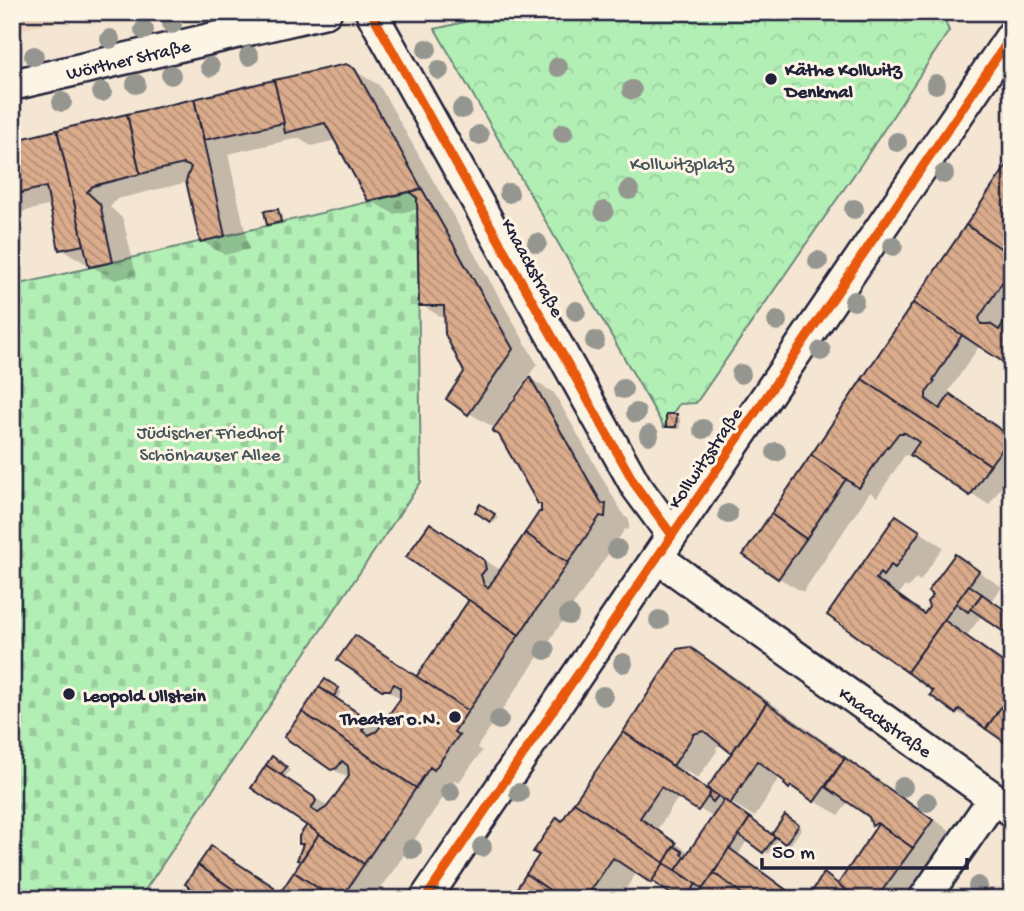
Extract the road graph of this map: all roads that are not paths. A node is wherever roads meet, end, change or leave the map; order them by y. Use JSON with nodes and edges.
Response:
{"nodes":[{"id":1,"x":327,"y":12,"type":"edge"},
{"id":2,"x":371,"y":12,"type":"edge"},
{"id":3,"x":1012,"y":35,"type":"edge"},
{"id":4,"x":12,"y":85,"type":"edge"},
{"id":5,"x":665,"y":546,"type":"junction"},
{"id":6,"x":1003,"y":805,"type":"edge"},
{"id":7,"x":425,"y":899,"type":"edge"},
{"id":8,"x":924,"y":899,"type":"edge"}],
"edges":[{"from":1,"to":4,"type":"street","name":"Wörther Straße"},
{"from":2,"to":5,"type":"street","name":"Knaackstraße"},
{"from":3,"to":5,"type":"street","name":"Kollwitzstraße"},
{"from":5,"to":6,"type":"street","name":"Knaackstraße"},
{"from":5,"to":7,"type":"street","name":"Kollwitzstraße"},
{"from":6,"to":8,"type":"street"}]}
